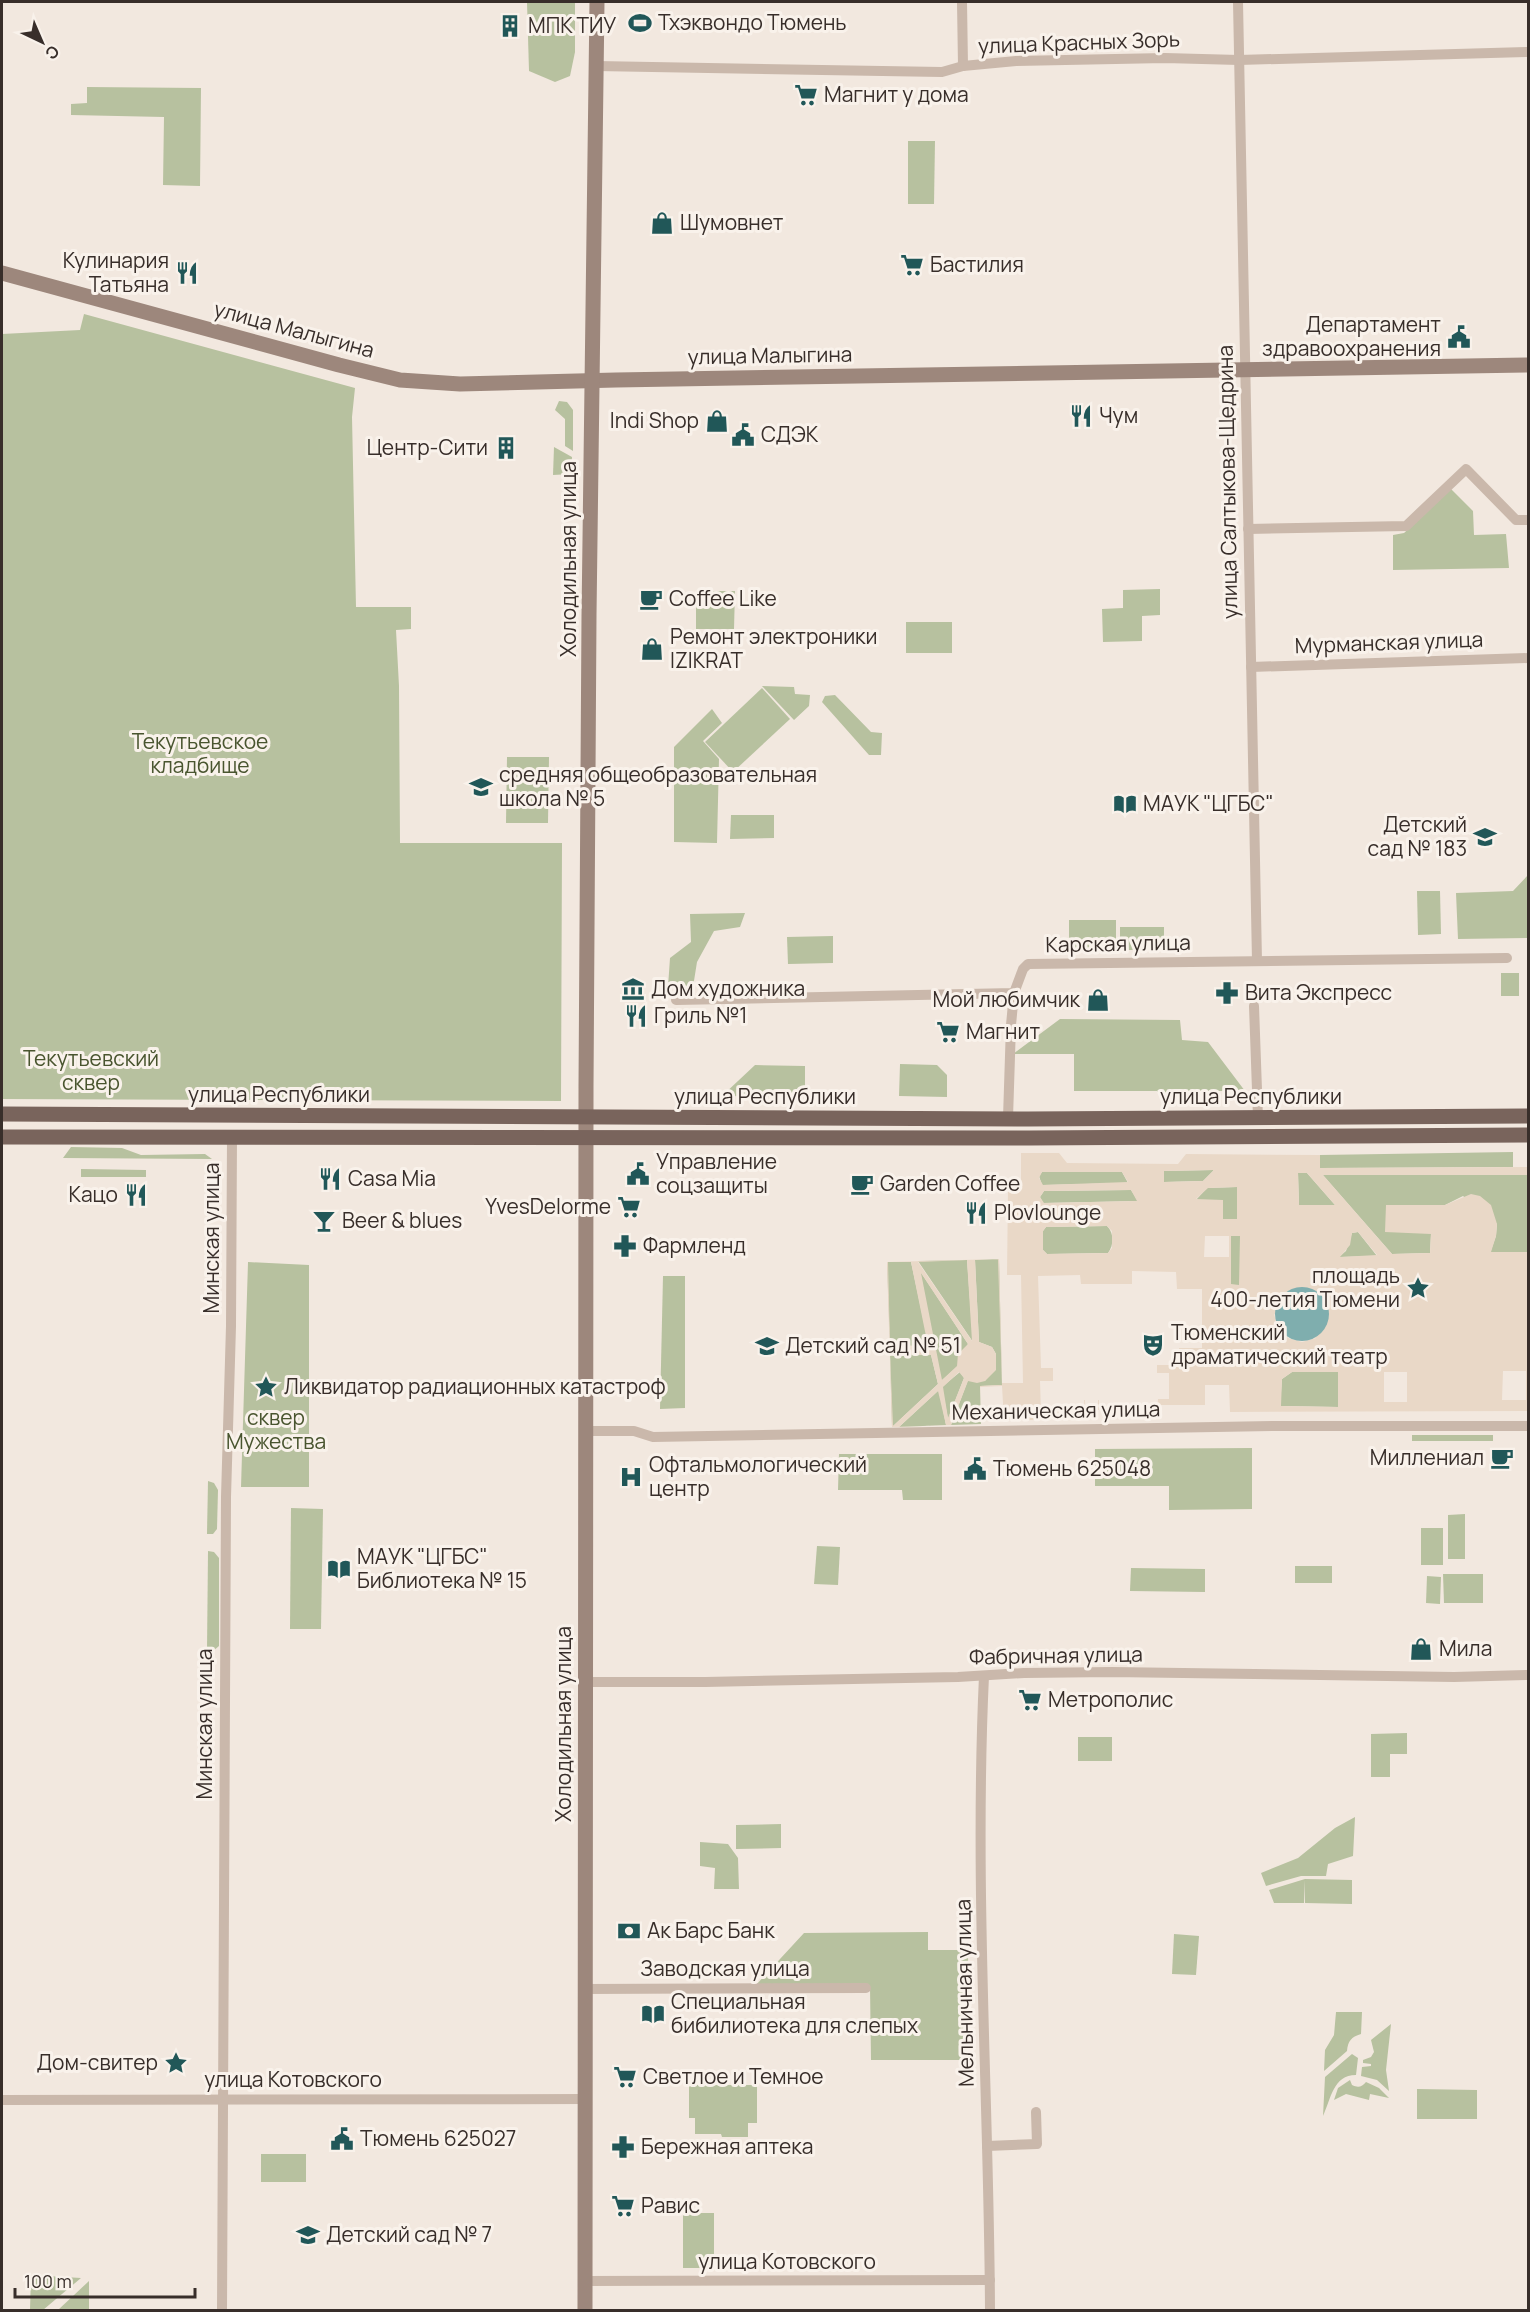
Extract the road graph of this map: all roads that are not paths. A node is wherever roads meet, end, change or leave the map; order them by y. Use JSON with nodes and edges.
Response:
{"nodes":[{"id":1,"x":597,"y":2,"type":"edge"},
{"id":2,"x":962,"y":2,"type":"edge"},
{"id":3,"x":1238,"y":2,"type":"edge"},
{"id":4,"x":1528,"y":52,"type":"edge"},
{"id":5,"x":1239,"y":60,"type":"junction"},
{"id":6,"x":596,"y":66,"type":"junction"},
{"id":7,"x":963,"y":66,"type":"junction"},
{"id":8,"x":2,"y":273,"type":"edge"},
{"id":9,"x":1528,"y":365,"type":"edge"},
{"id":10,"x":1246,"y":369,"type":"junction"},
{"id":11,"x":592,"y":380,"type":"junction"},
{"id":12,"x":1528,"y":520,"type":"edge"},
{"id":13,"x":1248,"y":529,"type":"junction"},
{"id":14,"x":1528,"y":658,"type":"edge"},
{"id":15,"x":1251,"y":667,"type":"junction"},
{"id":16,"x":1507,"y":958,"type":"dead end"},
{"id":17,"x":1257,"y":961,"type":"junction"},
{"id":18,"x":1014,"y":993,"type":"junction"},
{"id":19,"x":676,"y":1000,"type":"dead end"},
{"id":20,"x":1254,"y":1006,"type":"dead end"},
{"id":21,"x":2,"y":1114,"type":"edge"},
{"id":22,"x":1528,"y":1116,"type":"edge"},
{"id":23,"x":586,"y":1117,"type":"junction"},
{"id":24,"x":1258,"y":1118,"type":"junction"},
{"id":25,"x":1008,"y":1119,"type":"junction"},
{"id":26,"x":1528,"y":1136,"type":"edge"},
{"id":27,"x":2,"y":1137,"type":"edge"},
{"id":28,"x":586,"y":1137,"type":"junction"},
{"id":29,"x":232,"y":1138,"type":"junction"},
{"id":30,"x":1528,"y":1426,"type":"edge"},
{"id":31,"x":585,"y":1431,"type":"junction"},
{"id":32,"x":984,"y":1676,"type":"junction"},
{"id":33,"x":1528,"y":1676,"type":"edge"},
{"id":34,"x":585,"y":1682,"type":"junction"},
{"id":35,"x":866,"y":1988,"type":"dead end"},
{"id":36,"x":585,"y":1989,"type":"junction"},
{"id":37,"x":223,"y":2099,"type":"junction"},
{"id":38,"x":585,"y":2099,"type":"junction"},
{"id":39,"x":2,"y":2100,"type":"edge"},
{"id":40,"x":1036,"y":2112,"type":"dead end"},
{"id":41,"x":987,"y":2146,"type":"junction"},
{"id":42,"x":990,"y":2280,"type":"junction"},
{"id":43,"x":585,"y":2281,"type":"junction"},
{"id":44,"x":222,"y":2310,"type":"edge"},
{"id":45,"x":585,"y":2310,"type":"edge"},
{"id":46,"x":990,"y":2310,"type":"edge"}],
"edges":[{"from":1,"to":6,"type":"street","name":"Холодильная улица"},
{"from":2,"to":7,"type":"street"},
{"from":3,"to":5,"type":"street","name":"улица Салтыкова-Щедрина"},
{"from":4,"to":5,"type":"street","name":"улица Красных Зорь"},
{"from":5,"to":7,"type":"street","name":"улица Красных Зорь"},
{"from":5,"to":10,"type":"street","name":"улица Салтыкова-Щедрина"},
{"from":6,"to":7,"type":"street","name":"улица Красных Зорь"},
{"from":6,"to":11,"type":"street","name":"Холодильная улица"},
{"from":8,"to":11,"type":"street","name":"улица Малыгина"},
{"from":9,"to":10,"type":"street","name":"улица Малыгина"},
{"from":10,"to":11,"type":"street","name":"улица Малыгина"},
{"from":10,"to":13,"type":"street","name":"улица Салтыкова-Щедрина"},
{"from":11,"to":23,"type":"street","name":"Холодильная улица"},
{"from":12,"to":13,"type":"street"},
{"from":13,"to":15,"type":"street","name":"улица Салтыкова-Щедрина"},
{"from":14,"to":15,"type":"street","name":"Мурманская улица"},
{"from":15,"to":17,"type":"street","name":"улица Салтыкова-Щедрина"},
{"from":16,"to":17,"type":"street","name":"Карская улица"},
{"from":17,"to":18,"type":"street","name":"Карская улица"},
{"from":18,"to":19,"type":"street"},
{"from":18,"to":25,"type":"street"},
{"from":20,"to":24,"type":"street"},
{"from":21,"to":23,"type":"main road","name":"улица Республики"},
{"from":22,"to":24,"type":"main road","name":"улица Республики"},
{"from":23,"to":25,"type":"main road","name":"улица Республики"},
{"from":23,"to":28,"type":"street","name":"Холодильная улица"},
{"from":24,"to":25,"type":"main road","name":"улица Республики"},
{"from":26,"to":28,"type":"main road","name":"улица Республики"},
{"from":27,"to":29,"type":"main road","name":"улица Республики"},
{"from":28,"to":29,"type":"main road","name":"улица Республики"},
{"from":28,"to":31,"type":"street","name":"Холодильная улица"},
{"from":29,"to":37,"type":"street","name":"Минская улица"},
{"from":30,"to":31,"type":"street","name":"Механическая улица"},
{"from":31,"to":34,"type":"street","name":"Холодильная улица"},
{"from":32,"to":33,"type":"street","name":"Фабричная улица"},
{"from":32,"to":34,"type":"street","name":"Фабричная улица"},
{"from":32,"to":41,"type":"street","name":"Мельничная улица"},
{"from":34,"to":36,"type":"street","name":"Холодильная улица"},
{"from":35,"to":36,"type":"street","name":"Заводская улица"},
{"from":36,"to":38,"type":"street","name":"Холодильная улица"},
{"from":37,"to":38,"type":"street","name":"улица Котовского"},
{"from":37,"to":39,"type":"street","name":"улица Котовского"},
{"from":37,"to":44,"type":"street","name":"Минская улица"},
{"from":38,"to":43,"type":"street","name":"Холодильная улица"},
{"from":40,"to":41,"type":"street"},
{"from":41,"to":42,"type":"street","name":"Мельничная улица"},
{"from":42,"to":43,"type":"street","name":"улица Котовского"},
{"from":42,"to":46,"type":"street","name":"Мельничная улица"},
{"from":43,"to":45,"type":"street","name":"Холодильная улица"}]}
